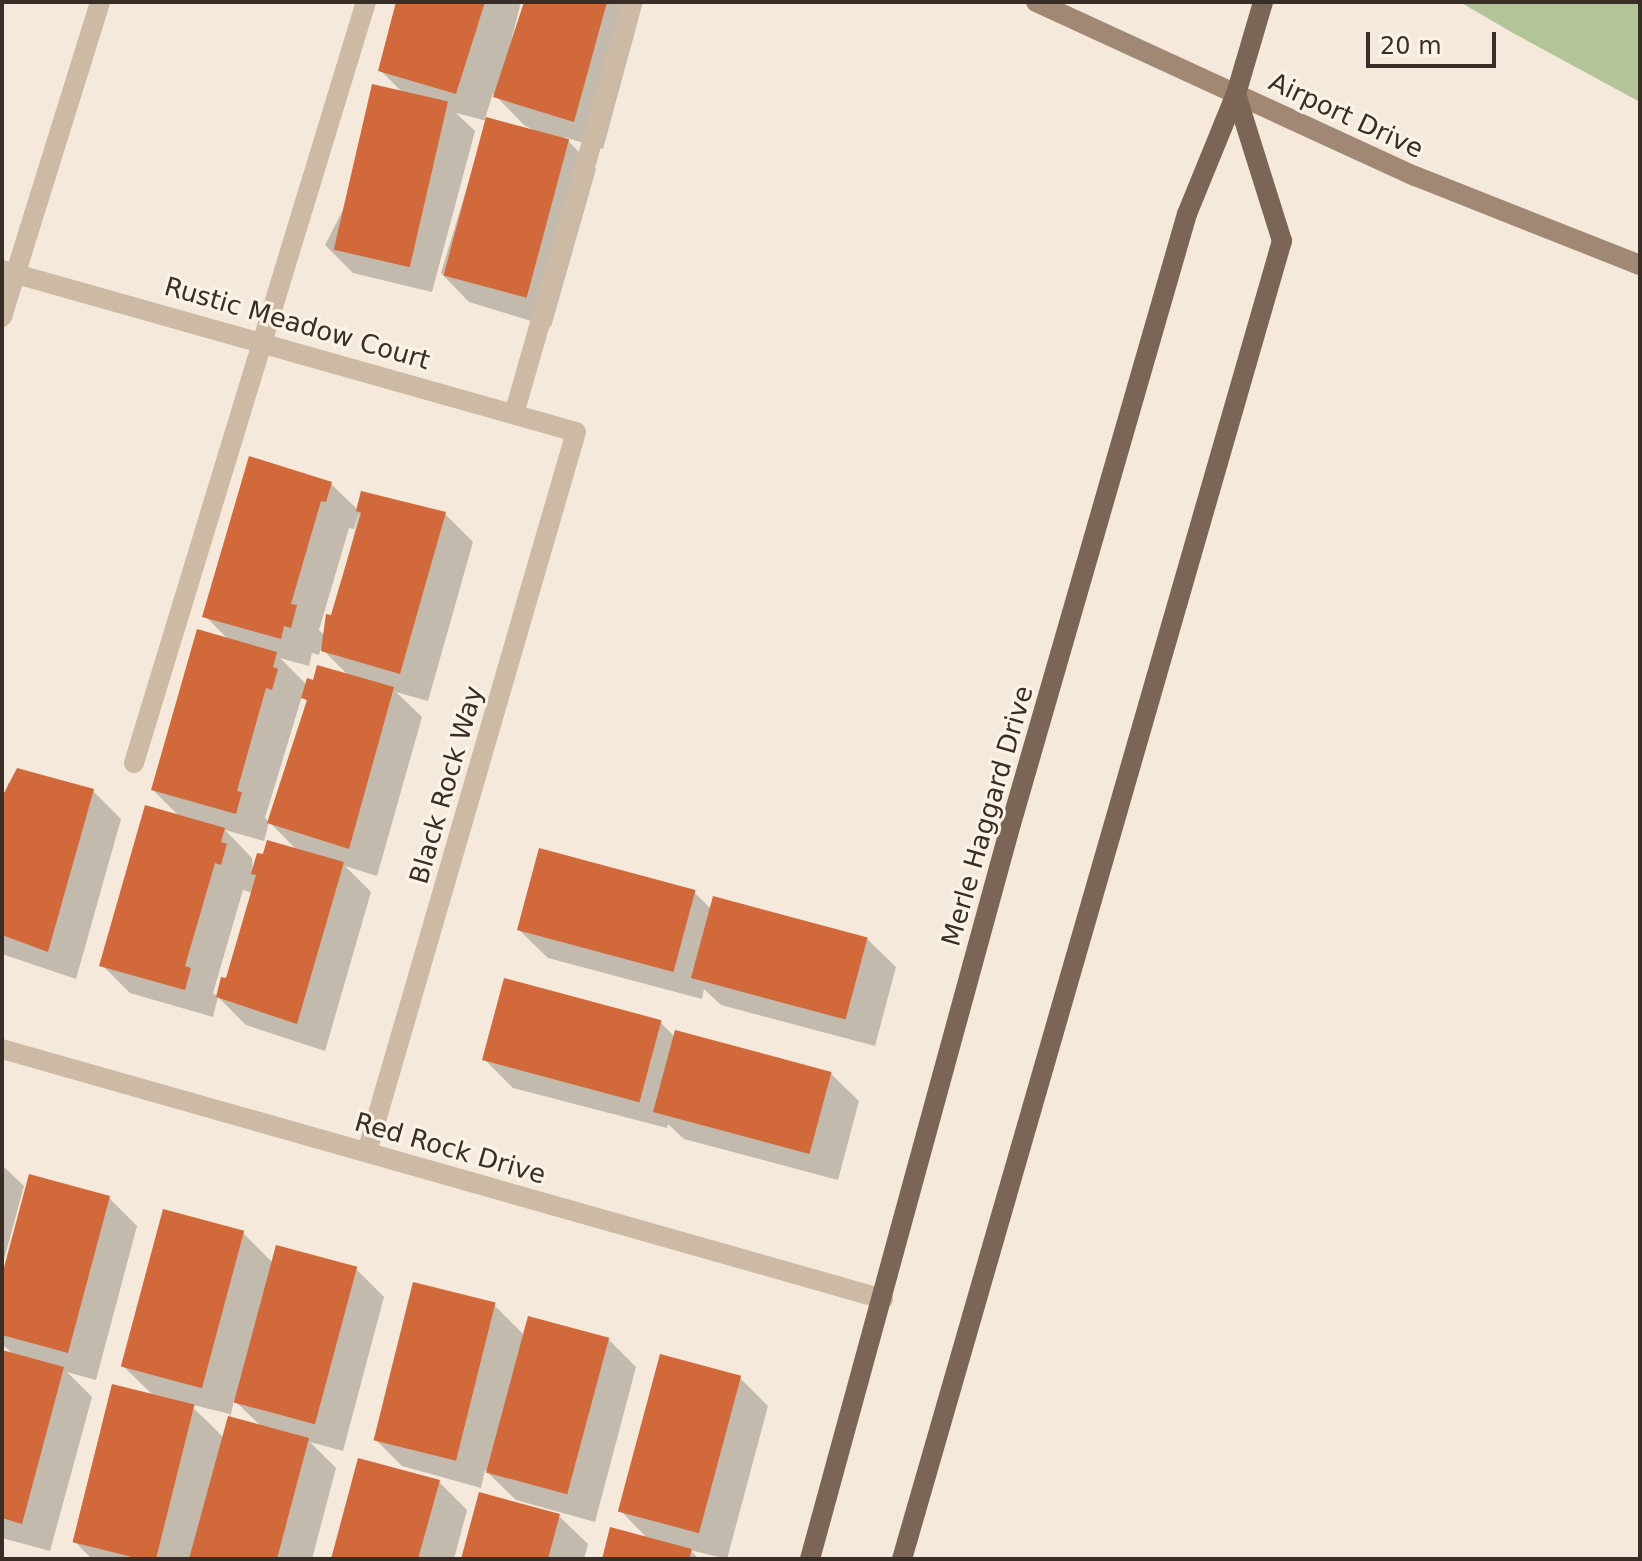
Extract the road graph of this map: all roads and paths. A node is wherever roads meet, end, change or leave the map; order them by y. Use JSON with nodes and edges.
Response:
{"nodes":[{"id":1,"x":100,"y":2,"type":"edge"},
{"id":2,"x":366,"y":2,"type":"edge"},
{"id":3,"x":632,"y":2,"type":"edge"},
{"id":4,"x":1036,"y":2,"type":"edge"},
{"id":5,"x":1263,"y":2,"type":"edge"},
{"id":6,"x":1236,"y":94,"type":"junction"},
{"id":7,"x":1640,"y":265,"type":"edge"},
{"id":8,"x":8,"y":271,"type":"edge"},
{"id":9,"x":2,"y":317,"type":"edge"},
{"id":10,"x":265,"y":340,"type":"junction"},
{"id":11,"x":514,"y":414,"type":"junction"},
{"id":12,"x":576,"y":432,"type":"joint"},
{"id":13,"x":134,"y":763,"type":"dead end"},
{"id":14,"x":2,"y":1049,"type":"edge"},
{"id":15,"x":367,"y":1152,"type":"junction"},
{"id":16,"x":883,"y":1299,"type":"junction"},
{"id":17,"x":810,"y":1559,"type":"edge"},
{"id":18,"x":902,"y":1559,"type":"edge"}],
"edges":[{"from":1,"to":8,"type":"street"},
{"from":2,"to":10,"type":"street"},
{"from":3,"to":11,"type":"street"},
{"from":4,"to":6,"type":"main road","name":"Airport Drive"},
{"from":5,"to":6,"type":"main road","name":"Merle Haggard Drive"},
{"from":6,"to":7,"type":"main road","name":"Airport Drive"},
{"from":6,"to":16,"type":"main road","name":"Merle Haggard Drive"},
{"from":6,"to":18,"type":"main road"},
{"from":8,"to":9,"type":"street"},
{"from":8,"to":10,"type":"street","name":"Rustic Meadow Court"},
{"from":10,"to":11,"type":"street","name":"Rustic Meadow Court"},
{"from":10,"to":13,"type":"street"},
{"from":11,"to":12,"type":"street","name":"Rustic Meadow Court"},
{"from":12,"to":15,"type":"street","name":"Black Rock Way"},
{"from":14,"to":15,"type":"street","name":"Red Rock Drive"},
{"from":15,"to":16,"type":"street","name":"Red Rock Drive"},
{"from":16,"to":17,"type":"main road","name":"Merle Haggard Drive"}]}
